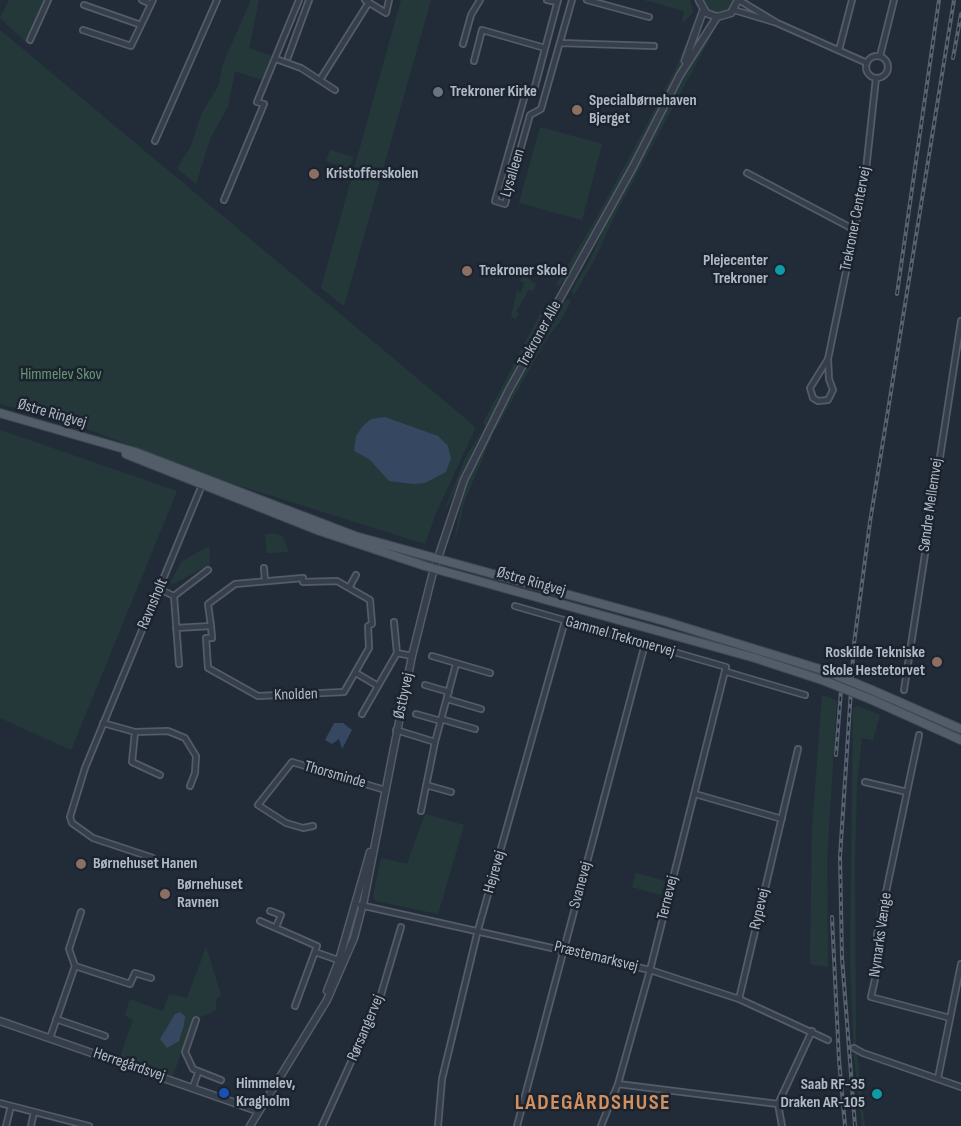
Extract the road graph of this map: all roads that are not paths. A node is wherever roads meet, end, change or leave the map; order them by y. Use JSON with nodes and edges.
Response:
{"nodes":[{"id":1,"x":48,"y":0,"type":"edge"},
{"id":2,"x":142,"y":0,"type":"edge"},
{"id":3,"x":217,"y":0,"type":"edge"},
{"id":4,"x":298,"y":0,"type":"edge"},
{"id":5,"x":309,"y":0,"type":"edge"},
{"id":6,"x":389,"y":0,"type":"edge"},
{"id":7,"x":480,"y":0,"type":"edge"},
{"id":8,"x":547,"y":0,"type":"edge"},
{"id":9,"x":572,"y":0,"type":"edge"},
{"id":10,"x":587,"y":0,"type":"edge"},
{"id":11,"x":699,"y":0,"type":"edge"},
{"id":12,"x":738,"y":0,"type":"edge"},
{"id":13,"x":852,"y":0,"type":"edge"},
{"id":14,"x":894,"y":0,"type":"edge"},
{"id":15,"x":367,"y":1,"type":"edge"},
{"id":16,"x":557,"y":1,"type":"edge"},
{"id":17,"x":152,"y":2,"type":"edge"},
{"id":18,"x":84,"y":5,"type":"dead end"},
{"id":19,"x":703,"y":10,"type":"junction"},
{"id":20,"x":734,"y":10,"type":"junction"},
{"id":21,"x":649,"y":17,"type":"dead end"},
{"id":22,"x":717,"y":17,"type":"junction"},
{"id":23,"x":777,"y":23,"type":"junction"},
{"id":24,"x":141,"y":25,"type":"junction"},
{"id":25,"x":83,"y":30,"type":"dead end"},
{"id":26,"x":30,"y":40,"type":"dead end"},
{"id":27,"x":560,"y":43,"type":"junction"},
{"id":28,"x":463,"y":44,"type":"dead end"},
{"id":29,"x":654,"y":46,"type":"dead end"},
{"id":30,"x":545,"y":48,"type":"junction"},
{"id":31,"x":839,"y":50,"type":"junction"},
{"id":32,"x":880,"y":56,"type":"junction"},
{"id":33,"x":288,"y":57,"type":"dead end"},
{"id":34,"x":276,"y":59,"type":"junction"},
{"id":35,"x":474,"y":61,"type":"dead end"},
{"id":36,"x":867,"y":63,"type":"junction"},
{"id":37,"x":680,"y":75,"type":"junction"},
{"id":38,"x":876,"y":78,"type":"junction"},
{"id":39,"x":320,"y":80,"type":"junction"},
{"id":40,"x":335,"y":90,"type":"dead end"},
{"id":41,"x":520,"y":113,"type":"junction"},
{"id":42,"x":530,"y":115,"type":"junction"},
{"id":43,"x":154,"y":141,"type":"dead end"},
{"id":44,"x":747,"y":173,"type":"dead end"},
{"id":45,"x":224,"y":200,"type":"dead end"},
{"id":46,"x":855,"y":230,"type":"junction"},
{"id":47,"x":961,"y":321,"type":"edge"},
{"id":48,"x":828,"y":359,"type":"junction"},
{"id":49,"x":0,"y":413,"type":"edge"},
{"id":50,"x":203,"y":482,"type":"junction"},
{"id":51,"x":438,"y":557,"type":"junction"},
{"id":52,"x":264,"y":568,"type":"dead end"},
{"id":53,"x":434,"y":569,"type":"junction"},
{"id":54,"x":208,"y":570,"type":"dead end"},
{"id":55,"x":356,"y":575,"type":"dead end"},
{"id":56,"x":265,"y":581,"type":"junction"},
{"id":57,"x":349,"y":588,"type":"junction"},
{"id":58,"x":159,"y":589,"type":"junction"},
{"id":59,"x":174,"y":596,"type":"junction"},
{"id":60,"x":515,"y":606,"type":"dead end"},
{"id":61,"x":565,"y":621,"type":"junction"},
{"id":62,"x":394,"y":622,"type":"dead end"},
{"id":63,"x":211,"y":626,"type":"junction"},
{"id":64,"x":176,"y":628,"type":"junction"},
{"id":65,"x":645,"y":644,"type":"junction"},
{"id":66,"x":397,"y":653,"type":"junction"},
{"id":67,"x":412,"y":656,"type":"junction"},
{"id":68,"x":432,"y":656,"type":"dead end"},
{"id":69,"x":456,"y":663,"type":"junction"},
{"id":70,"x":179,"y":664,"type":"dead end"},
{"id":71,"x":727,"y":670,"type":"junction"},
{"id":72,"x":356,"y":673,"type":"junction"},
{"id":73,"x":490,"y":673,"type":"dead end"},
{"id":74,"x":425,"y":685,"type":"dead end"},
{"id":75,"x":378,"y":686,"type":"junction"},
{"id":76,"x":904,"y":690,"type":"dead end"},
{"id":77,"x":448,"y":692,"type":"junction"},
{"id":78,"x":805,"y":695,"type":"dead end"},
{"id":79,"x":447,"y":699,"type":"junction"},
{"id":80,"x":481,"y":709,"type":"dead end"},
{"id":81,"x":362,"y":714,"type":"dead end"},
{"id":82,"x":416,"y":714,"type":"dead end"},
{"id":83,"x":441,"y":720,"type":"junction"},
{"id":84,"x":103,"y":723,"type":"junction"},
{"id":85,"x":475,"y":729,"type":"dead end"},
{"id":86,"x":961,"y":729,"type":"edge"},
{"id":87,"x":396,"y":730,"type":"junction"},
{"id":88,"x":135,"y":732,"type":"junction"},
{"id":89,"x":919,"y":735,"type":"dead end"},
{"id":90,"x":961,"y":740,"type":"edge"},
{"id":91,"x":435,"y":742,"type":"junction"},
{"id":92,"x":798,"y":749,"type":"dead end"},
{"id":93,"x":160,"y":775,"type":"dead end"},
{"id":94,"x":865,"y":782,"type":"dead end"},
{"id":95,"x":426,"y":785,"type":"junction"},
{"id":96,"x":189,"y":786,"type":"dead end"},
{"id":97,"x":385,"y":790,"type":"junction"},
{"id":98,"x":451,"y":792,"type":"dead end"},
{"id":99,"x":907,"y":792,"type":"junction"},
{"id":100,"x":695,"y":794,"type":"junction"},
{"id":101,"x":421,"y":811,"type":"dead end"},
{"id":102,"x":782,"y":819,"type":"junction"},
{"id":103,"x":378,"y":824,"type":"junction"},
{"id":104,"x":313,"y":826,"type":"dead end"},
{"id":105,"x":153,"y":858,"type":"dead end"},
{"id":106,"x":355,"y":903,"type":"junction"},
{"id":107,"x":363,"y":905,"type":"junction"},
{"id":108,"x":270,"y":910,"type":"dead end"},
{"id":109,"x":81,"y":912,"type":"dead end"},
{"id":110,"x":260,"y":921,"type":"dead end"},
{"id":111,"x":276,"y":927,"type":"junction"},
{"id":112,"x":401,"y":927,"type":"dead end"},
{"id":113,"x":478,"y":930,"type":"junction"},
{"id":114,"x":564,"y":948,"type":"junction"},
{"id":115,"x":315,"y":952,"type":"junction"},
{"id":116,"x":342,"y":961,"type":"junction"},
{"id":117,"x":961,"y":964,"type":"edge"},
{"id":118,"x":75,"y":966,"type":"junction"},
{"id":119,"x":650,"y":970,"type":"junction"},
{"id":120,"x":151,"y":978,"type":"dead end"},
{"id":121,"x":739,"y":999,"type":"junction"},
{"id":122,"x":295,"y":1006,"type":"dead end"},
{"id":123,"x":950,"y":1018,"type":"junction"},
{"id":124,"x":56,"y":1019,"type":"junction"},
{"id":125,"x":196,"y":1020,"type":"dead end"},
{"id":126,"x":0,"y":1021,"type":"edge"},
{"id":127,"x":812,"y":1031,"type":"junction"},
{"id":128,"x":105,"y":1036,"type":"dead end"},
{"id":129,"x":50,"y":1038,"type":"junction"},
{"id":130,"x":828,"y":1040,"type":"dead end"},
{"id":131,"x":854,"y":1047,"type":"dead end"},
{"id":132,"x":198,"y":1073,"type":"junction"},
{"id":133,"x":938,"y":1078,"type":"junction"},
{"id":134,"x":221,"y":1080,"type":"dead end"},
{"id":135,"x":618,"y":1084,"type":"junction"},
{"id":136,"x":193,"y":1087,"type":"junction"},
{"id":137,"x":961,"y":1087,"type":"edge"},
{"id":138,"x":0,"y":1103,"type":"edge"},
{"id":139,"x":778,"y":1104,"type":"junction"},
{"id":140,"x":11,"y":1106,"type":"junction"},
{"id":141,"x":258,"y":1111,"type":"junction"},
{"id":142,"x":34,"y":1112,"type":"junction"},
{"id":143,"x":6,"y":1126,"type":"edge"},
{"id":144,"x":31,"y":1126,"type":"edge"},
{"id":145,"x":90,"y":1126,"type":"edge"},
{"id":146,"x":250,"y":1126,"type":"edge"},
{"id":147,"x":322,"y":1126,"type":"edge"},
{"id":148,"x":438,"y":1126,"type":"edge"},
{"id":149,"x":517,"y":1126,"type":"edge"},
{"id":150,"x":602,"y":1126,"type":"edge"},
{"id":151,"x":782,"y":1126,"type":"edge"}],
"edges":[{"from":1,"to":26,"type":"street"},
{"from":2,"to":17,"type":"street"},
{"from":3,"to":43,"type":"street"},
{"from":4,"to":34,"type":"street"},
{"from":5,"to":33,"type":"street"},
{"from":6,"to":15,"type":"street"},
{"from":7,"to":28,"type":"street"},
{"from":8,"to":16,"type":"street","name":"Lysalleen"},
{"from":9,"to":27,"type":"street","name":"Lysalleen"},
{"from":10,"to":21,"type":"street"},
{"from":11,"to":19,"type":"street"},
{"from":12,"to":20,"type":"street"},
{"from":12,"to":23,"type":"street"},
{"from":13,"to":31,"type":"street"},
{"from":14,"to":32,"type":"street"},
{"from":15,"to":39,"type":"street"},
{"from":16,"to":30,"type":"street","name":"Lysalleen"},
{"from":17,"to":24,"type":"street"},
{"from":18,"to":24,"type":"street"},
{"from":19,"to":22,"type":"street"},
{"from":19,"to":37,"type":"street","name":"Trekroner Alle"},
{"from":20,"to":22,"type":"street"},
{"from":20,"to":23,"type":"street"},
{"from":22,"to":37,"type":"street","name":"Trekroner Alle"},
{"from":23,"to":31,"type":"street"},
{"from":24,"to":25,"type":"street"},
{"from":27,"to":29,"type":"street"},
{"from":27,"to":42,"type":"street","name":"Lysalleen"},
{"from":30,"to":35,"type":"street"},
{"from":30,"to":41,"type":"street","name":"Lysalleen"},
{"from":31,"to":36,"type":"street"},
{"from":32,"to":36,"type":"street"},
{"from":32,"to":38,"type":"street"},
{"from":34,"to":39,"type":"street"},
{"from":34,"to":45,"type":"street"},
{"from":36,"to":38,"type":"street"},
{"from":37,"to":51,"type":"street","name":"Trekroner Alle"},
{"from":38,"to":46,"type":"street","name":"Trekroner Centervej"},
{"from":39,"to":40,"type":"street"},
{"from":41,"to":42,"type":"street"},
{"from":41,"to":42,"type":"street","name":"Lysalleen"},
{"from":44,"to":46,"type":"street"},
{"from":46,"to":48,"type":"street","name":"Trekroner Centervej"},
{"from":47,"to":76,"type":"street","name":"Søndre Mellemvej"},
{"from":48,"to":48,"type":"street","name":"Trekroner Centervej"},
{"from":49,"to":50,"type":"main road","name":"Østre Ringvej"},
{"from":50,"to":51,"type":"main road","name":"Østre Ringvej"},
{"from":50,"to":53,"type":"main road","name":"Østre Ringvej"},
{"from":50,"to":58,"type":"street","name":"Ravnsholt"},
{"from":51,"to":53,"type":"street","name":"Trekroner Alle"},
{"from":51,"to":86,"type":"main road","name":"Østre Ringvej","bridge":true},
{"from":52,"to":56,"type":"street"},
{"from":53,"to":67,"type":"street","name":"Østbyvej"},
{"from":53,"to":90,"type":"main road","name":"Østre Ringvej","bridge":true},
{"from":54,"to":59,"type":"street"},
{"from":55,"to":57,"type":"street"},
{"from":56,"to":57,"type":"street","name":"Knolden"},
{"from":56,"to":63,"type":"street","name":"Knolden"},
{"from":57,"to":72,"type":"street","name":"Knolden"},
{"from":58,"to":59,"type":"street"},
{"from":58,"to":84,"type":"street","name":"Ravnsholt"},
{"from":59,"to":64,"type":"street"},
{"from":60,"to":61,"type":"street","name":"Gammel Trekronervej"},
{"from":61,"to":65,"type":"street","name":"Gammel Trekronervej"},
{"from":61,"to":113,"type":"street","name":"Hejrevej"},
{"from":62,"to":66,"type":"street"},
{"from":63,"to":64,"type":"street"},
{"from":63,"to":72,"type":"street","name":"Knolden"},
{"from":64,"to":70,"type":"street"},
{"from":65,"to":71,"type":"street","name":"Gammel Trekronervej"},
{"from":65,"to":114,"type":"street","name":"Svanevej"},
{"from":66,"to":67,"type":"street"},
{"from":66,"to":75,"type":"street"},
{"from":67,"to":87,"type":"street","name":"Østbyvej"},
{"from":68,"to":69,"type":"street"},
{"from":69,"to":73,"type":"street"},
{"from":69,"to":77,"type":"street"},
{"from":71,"to":78,"type":"street","name":"Gammel Trekronervej"},
{"from":71,"to":100,"type":"street","name":"Ternevej"},
{"from":72,"to":75,"type":"street"},
{"from":74,"to":77,"type":"street"},
{"from":75,"to":81,"type":"street"},
{"from":77,"to":79,"type":"street"},
{"from":79,"to":80,"type":"street"},
{"from":79,"to":83,"type":"street"},
{"from":82,"to":83,"type":"street"},
{"from":83,"to":85,"type":"street"},
{"from":83,"to":91,"type":"street"},
{"from":84,"to":88,"type":"street"},
{"from":84,"to":105,"type":"street","name":"Ravnsholt"},
{"from":87,"to":91,"type":"street"},
{"from":87,"to":97,"type":"street","name":"Østbyvej"},
{"from":88,"to":93,"type":"street"},
{"from":88,"to":96,"type":"street"},
{"from":89,"to":99,"type":"street","name":"Nymarks Vænge"},
{"from":91,"to":95,"type":"street"},
{"from":92,"to":102,"type":"street","name":"Rypevej"},
{"from":94,"to":99,"type":"street"},
{"from":95,"to":98,"type":"street"},
{"from":95,"to":101,"type":"street"},
{"from":97,"to":103,"type":"street","name":"Østbyvej"},
{"from":97,"to":104,"type":"street","name":"Thorsminde"},
{"from":99,"to":123,"type":"street","name":"Nymarks Vænge"},
{"from":100,"to":102,"type":"street"},
{"from":100,"to":119,"type":"street","name":"Ternevej"},
{"from":102,"to":121,"type":"street","name":"Rypevej"},
{"from":103,"to":106,"type":"street","name":"Østbyvej"},
{"from":103,"to":107,"type":"street","name":"Østbyvej"},
{"from":106,"to":107,"type":"street","name":"Præstemarksvej"},
{"from":106,"to":116,"type":"street","name":"Østbyvej"},
{"from":107,"to":113,"type":"street","name":"Præstemarksvej"},
{"from":107,"to":116,"type":"street","name":"Østbyvej"},
{"from":108,"to":111,"type":"street"},
{"from":109,"to":118,"type":"street"},
{"from":110,"to":111,"type":"street"},
{"from":111,"to":115,"type":"street"},
{"from":112,"to":147,"type":"street","name":"Rørsangervej"},
{"from":113,"to":114,"type":"street","name":"Præstemarksvej"},
{"from":113,"to":148,"type":"street","name":"Hejrevej"},
{"from":114,"to":119,"type":"street","name":"Præstemarksvej"},
{"from":114,"to":149,"type":"street","name":"Svanevej"},
{"from":115,"to":116,"type":"street"},
{"from":115,"to":122,"type":"street"},
{"from":116,"to":141,"type":"street","name":"Østbyvej"},
{"from":117,"to":123,"type":"street"},
{"from":118,"to":120,"type":"street"},
{"from":118,"to":124,"type":"street"},
{"from":119,"to":121,"type":"street","name":"Præstemarksvej"},
{"from":119,"to":135,"type":"street","name":"Ternevej"},
{"from":121,"to":127,"type":"street","name":"Præstemarksvej"},
{"from":123,"to":133,"type":"street"},
{"from":124,"to":128,"type":"street"},
{"from":124,"to":129,"type":"street"},
{"from":125,"to":132,"type":"street"},
{"from":126,"to":129,"type":"street","name":"Herregårdsvej"},
{"from":127,"to":130,"type":"street","name":"Præstemarksvej"},
{"from":127,"to":139,"type":"street"},
{"from":129,"to":136,"type":"street","name":"Herregårdsvej"},
{"from":131,"to":133,"type":"street"},
{"from":132,"to":134,"type":"street"},
{"from":132,"to":136,"type":"street"},
{"from":133,"to":137,"type":"street"},
{"from":135,"to":139,"type":"street"},
{"from":135,"to":150,"type":"street","name":"Ternevej"},
{"from":136,"to":141,"type":"street","name":"Herregårdsvej"},
{"from":138,"to":140,"type":"street"},
{"from":139,"to":151,"type":"street"},
{"from":140,"to":142,"type":"street"},
{"from":140,"to":143,"type":"street"},
{"from":141,"to":146,"type":"street","name":"Østbyvej"},
{"from":142,"to":144,"type":"street"},
{"from":142,"to":145,"type":"street"}]}
